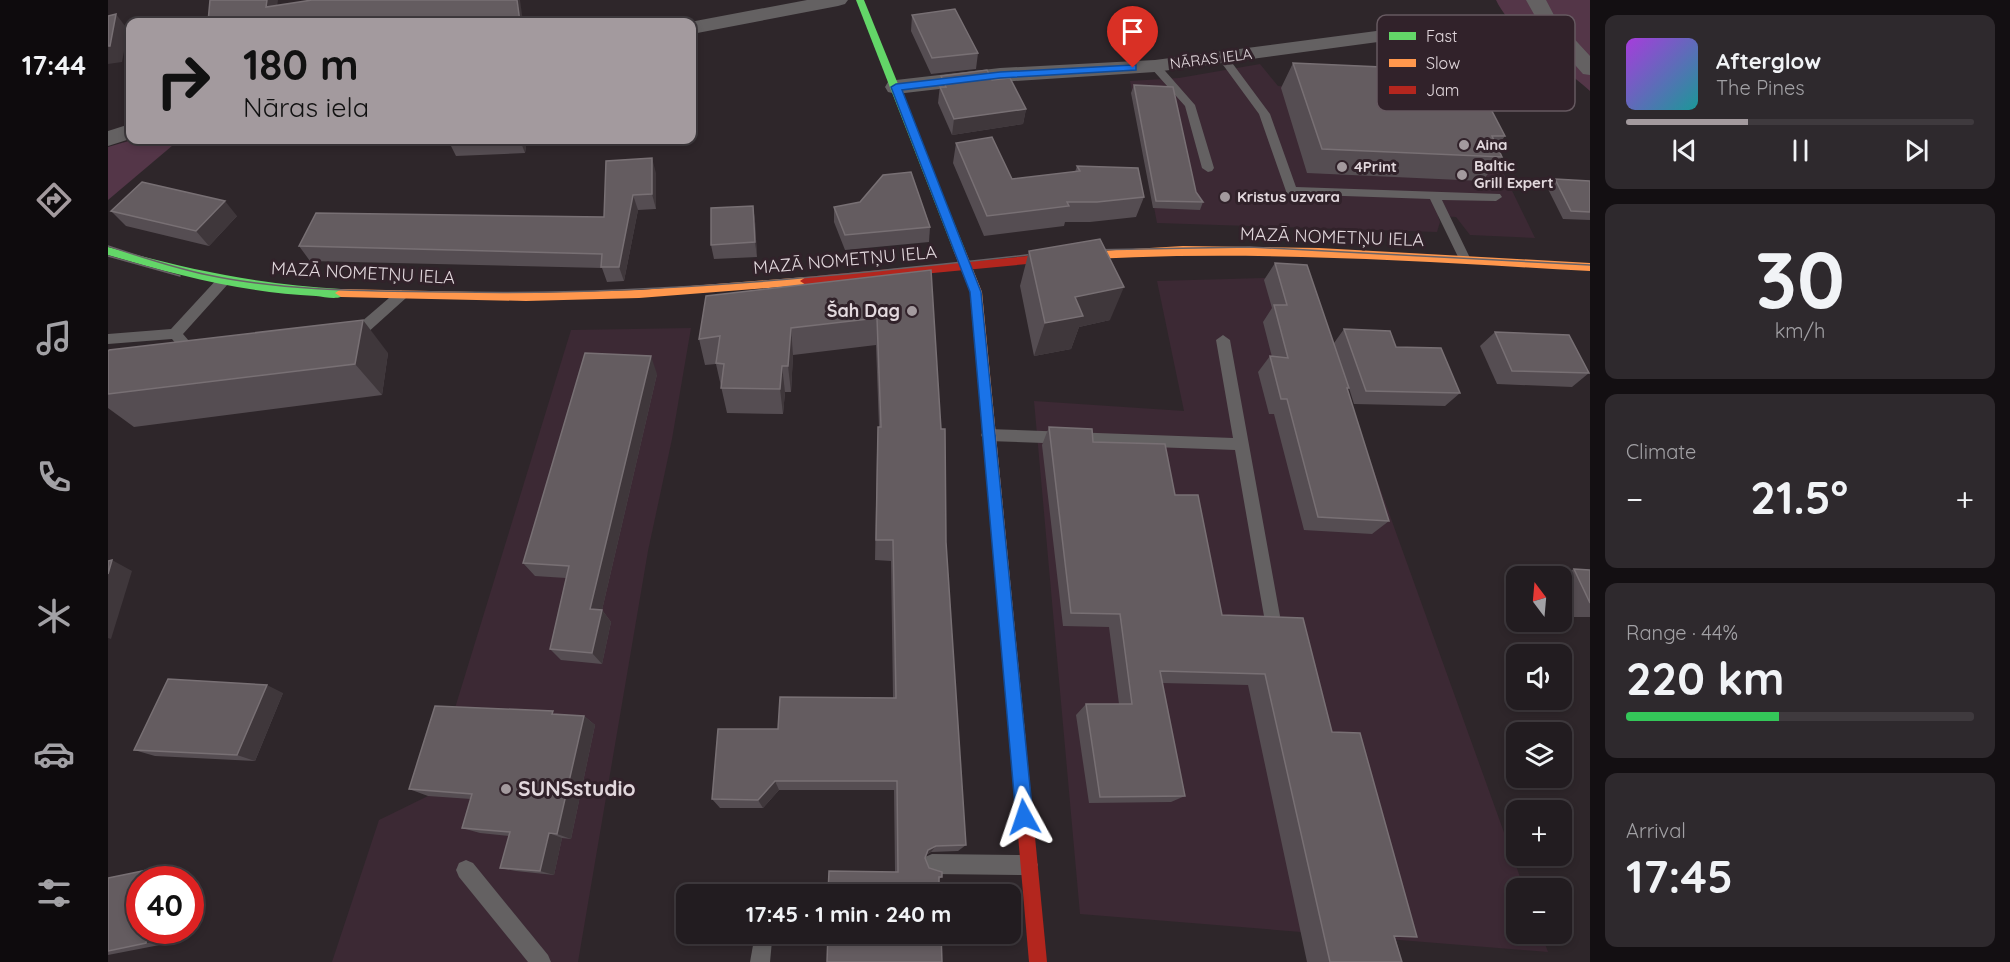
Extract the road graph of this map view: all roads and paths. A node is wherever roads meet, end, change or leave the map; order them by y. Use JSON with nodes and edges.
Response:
{"nodes":[{"id":1,"x":838,"y":0,"type":"edge"},
{"id":2,"x":860,"y":0,"type":"edge"},
{"id":3,"x":1536,"y":0,"type":"edge"},
{"id":4,"x":807,"y":3,"type":"edge"},
{"id":5,"x":1544,"y":15,"type":"edge"},
{"id":6,"x":696,"y":27,"type":"edge"},
{"id":7,"x":1377,"y":37,"type":"edge"},
{"id":8,"x":1575,"y":52,"type":"edge"},
{"id":9,"x":1223,"y":58,"type":"junction"},
{"id":10,"x":1155,"y":66,"type":"junction"},
{"id":11,"x":1590,"y":69,"type":"edge"},
{"id":12,"x":896,"y":87,"type":"junction"},
{"id":13,"x":126,"y":133,"type":"edge"},
{"id":14,"x":108,"y":139,"type":"edge"},
{"id":15,"x":1208,"y":168,"type":"dead end"},
{"id":16,"x":1434,"y":195,"type":"junction"},
{"id":17,"x":1496,"y":197,"type":"dead end"},
{"id":18,"x":108,"y":251,"type":"edge"},
{"id":19,"x":1465,"y":260,"type":"junction"},
{"id":20,"x":967,"y":267,"type":"junction"},
{"id":21,"x":1590,"y":267,"type":"edge"},
{"id":22,"x":223,"y":281,"type":"junction"},
{"id":23,"x":401,"y":295,"type":"junction"},
{"id":24,"x":175,"y":334,"type":"junction"},
{"id":25,"x":108,"y":339,"type":"edge"},
{"id":26,"x":1223,"y":339,"type":"dead end"},
{"id":27,"x":340,"y":341,"type":"edge"},
{"id":28,"x":208,"y":357,"type":"edge"},
{"id":29,"x":988,"y":435,"type":"junction"},
{"id":30,"x":1240,"y":444,"type":"junction"},
{"id":31,"x":1272,"y":616,"type":"edge"},
{"id":32,"x":932,"y":864,"type":"edge"},
{"id":33,"x":1029,"y":865,"type":"junction"},
{"id":34,"x":466,"y":870,"type":"dead end"},
{"id":35,"x":762,"y":944,"type":"edge"},
{"id":36,"x":541,"y":962,"type":"edge"},
{"id":37,"x":760,"y":962,"type":"edge"},
{"id":38,"x":1038,"y":962,"type":"edge"}],
"edges":[{"from":1,"to":4,"type":"street"},
{"from":2,"to":12,"type":"street"},
{"from":3,"to":5,"type":"street"},
{"from":4,"to":6,"type":"street"},
{"from":7,"to":9,"type":"street","name":"NĀRAS IELA"},
{"from":8,"to":11,"type":"street"},
{"from":9,"to":10,"type":"street","name":"NĀRAS IELA"},
{"from":9,"to":16,"type":"lane"},
{"from":10,"to":12,"type":"street","name":"NĀRAS IELA"},
{"from":10,"to":15,"type":"lane"},
{"from":12,"to":20,"type":"street"},
{"from":13,"to":14,"type":"street"},
{"from":16,"to":17,"type":"lane"},
{"from":16,"to":19,"type":"lane"},
{"from":18,"to":22,"type":"street","name":"MAZĀ NOMETŅU IELA"},
{"from":19,"to":20,"type":"street","name":"MAZĀ NOMETŅU IELA"},
{"from":19,"to":21,"type":"street","name":"MAZĀ NOMETŅU IELA"},
{"from":20,"to":23,"type":"street","name":"MAZĀ NOMETŅU IELA"},
{"from":20,"to":29,"type":"street"},
{"from":22,"to":23,"type":"street","name":"MAZĀ NOMETŅU IELA"},
{"from":22,"to":24,"type":"lane"},
{"from":23,"to":27,"type":"lane"},
{"from":24,"to":25,"type":"lane"},
{"from":24,"to":28,"type":"lane"},
{"from":26,"to":30,"type":"lane"},
{"from":29,"to":30,"type":"lane"},
{"from":29,"to":33,"type":"street"},
{"from":30,"to":31,"type":"lane"},
{"from":32,"to":33,"type":"lane"},
{"from":33,"to":38,"type":"street"},
{"from":34,"to":36,"type":"lane"},
{"from":35,"to":37,"type":"lane"}]}
